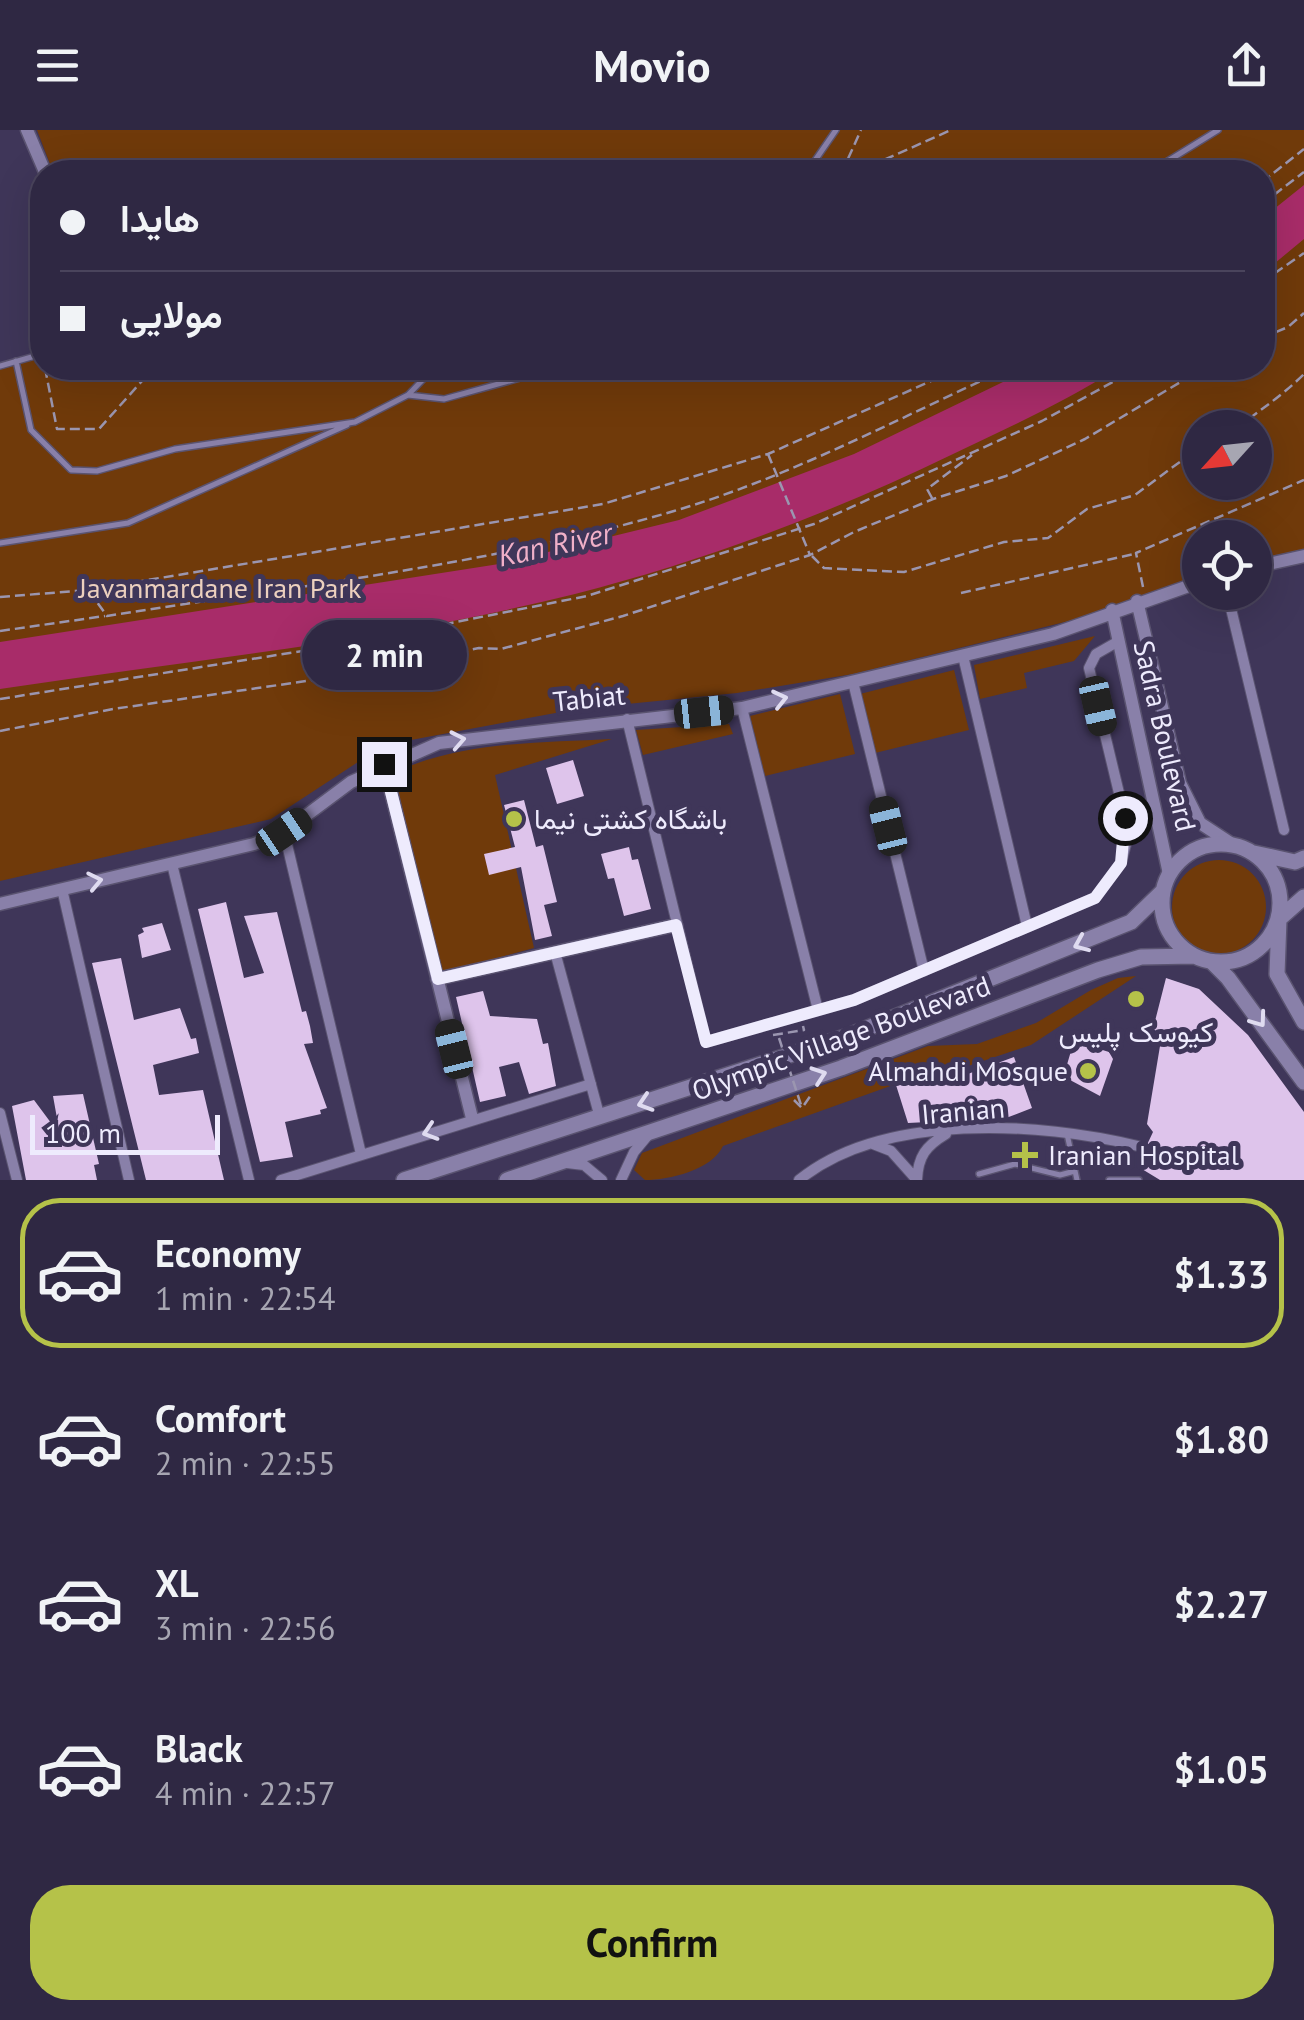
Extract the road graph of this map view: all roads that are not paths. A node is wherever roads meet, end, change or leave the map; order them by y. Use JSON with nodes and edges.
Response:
{"nodes":[{"id":1,"x":27,"y":130,"type":"edge"},
{"id":2,"x":836,"y":130,"type":"edge"},
{"id":3,"x":1218,"y":130,"type":"edge"},
{"id":4,"x":40,"y":160,"type":"edge"},
{"id":5,"x":815,"y":160,"type":"edge"},
{"id":6,"x":1169,"y":160,"type":"edge"},
{"id":7,"x":30,"y":358,"type":"edge"},
{"id":8,"x":16,"y":362,"type":"junction"},
{"id":9,"x":0,"y":366,"type":"edge"},
{"id":10,"x":422,"y":380,"type":"edge"},
{"id":11,"x":514,"y":380,"type":"edge"},
{"id":12,"x":408,"y":395,"type":"junction"},
{"id":13,"x":354,"y":422,"type":"junction"},
{"id":14,"x":0,"y":543,"type":"edge"},
{"id":15,"x":1304,"y":556,"type":"edge"},
{"id":16,"x":1272,"y":564,"type":"edge"},
{"id":17,"x":1182,"y":588,"type":"edge"},
{"id":18,"x":1142,"y":600,"type":"junction"},
{"id":19,"x":1112,"y":610,"type":"junction"},
{"id":20,"x":1231,"y":610,"type":"edge"},
{"id":21,"x":1117,"y":642,"type":"junction"},
{"id":22,"x":963,"y":656,"type":"junction"},
{"id":23,"x":853,"y":682,"type":"junction"},
{"id":24,"x":742,"y":708,"type":"junction"},
{"id":25,"x":627,"y":719,"type":"junction"},
{"id":26,"x":384,"y":764,"type":"junction"},
{"id":27,"x":1284,"y":830,"type":"dead end"},
{"id":28,"x":284,"y":832,"type":"junction"},
{"id":29,"x":1232,"y":844,"type":"junction"},
{"id":30,"x":1253,"y":853,"type":"junction"},
{"id":31,"x":1304,"y":858,"type":"edge"},
{"id":32,"x":172,"y":864,"type":"junction"},
{"id":33,"x":1168,"y":874,"type":"junction"},
{"id":34,"x":62,"y":889,"type":"junction"},
{"id":35,"x":1162,"y":892,"type":"junction"},
{"id":36,"x":1304,"y":897,"type":"edge"},
{"id":37,"x":0,"y":904,"type":"edge"},
{"id":38,"x":1278,"y":919,"type":"junction"},
{"id":39,"x":676,"y":925,"type":"junction"},
{"id":40,"x":1027,"y":926,"type":"junction"},
{"id":41,"x":555,"y":952,"type":"junction"},
{"id":42,"x":1193,"y":956,"type":"junction"},
{"id":43,"x":1212,"y":962,"type":"junction"},
{"id":44,"x":924,"y":971,"type":"junction"},
{"id":45,"x":438,"y":979,"type":"junction"},
{"id":46,"x":818,"y":1010,"type":"junction"},
{"id":47,"x":1304,"y":1022,"type":"edge"},
{"id":48,"x":1304,"y":1082,"type":"edge"},
{"id":49,"x":590,"y":1084,"type":"junction"},
{"id":50,"x":0,"y":1113,"type":"edge"},
{"id":51,"x":472,"y":1118,"type":"junction"},
{"id":52,"x":600,"y":1118,"type":"junction"},
{"id":53,"x":951,"y":1131,"type":"junction"},
{"id":54,"x":1067,"y":1131,"type":"junction"},
{"id":55,"x":651,"y":1132,"type":"junction"},
{"id":56,"x":871,"y":1143,"type":"junction"},
{"id":57,"x":1138,"y":1146,"type":"dead end"},
{"id":58,"x":361,"y":1154,"type":"junction"},
{"id":59,"x":561,"y":1162,"type":"junction"},
{"id":60,"x":1075,"y":1172,"type":"junction"},
{"id":61,"x":979,"y":1174,"type":"dead end"},
{"id":62,"x":17,"y":1180,"type":"edge"},
{"id":63,"x":130,"y":1180,"type":"edge"},
{"id":64,"x":248,"y":1180,"type":"edge"},
{"id":65,"x":281,"y":1180,"type":"edge"},
{"id":66,"x":404,"y":1180,"type":"edge"},
{"id":67,"x":507,"y":1180,"type":"edge"},
{"id":68,"x":602,"y":1180,"type":"edge"},
{"id":69,"x":622,"y":1180,"type":"edge"},
{"id":70,"x":799,"y":1180,"type":"edge"},
{"id":71,"x":917,"y":1180,"type":"edge"},
{"id":72,"x":1078,"y":1180,"type":"edge"},
{"id":73,"x":1110,"y":1180,"type":"edge"},
{"id":74,"x":1138,"y":1180,"type":"edge"}],
"edges":[{"from":1,"to":4,"type":"street"},
{"from":2,"to":5,"type":"lane"},
{"from":3,"to":6,"type":"lane"},
{"from":7,"to":8,"type":"lane"},
{"from":8,"to":9,"type":"lane"},
{"from":8,"to":13,"type":"lane"},
{"from":10,"to":12,"type":"lane"},
{"from":11,"to":12,"type":"lane"},
{"from":12,"to":13,"type":"lane"},
{"from":13,"to":14,"type":"lane"},
{"from":15,"to":16,"type":"street"},
{"from":17,"to":18,"type":"street","name":"Tabiat"},
{"from":18,"to":19,"type":"street","name":"Tabiat"},
{"from":18,"to":29,"type":"street","name":"Sadra Boulevard"},
{"from":19,"to":21,"type":"street","name":"Sadra Boulevard"},
{"from":19,"to":22,"type":"street","name":"Tabiat"},
{"from":20,"to":27,"type":"street"},
{"from":21,"to":33,"type":"street","name":"Sadra Boulevard"},
{"from":21,"to":40,"type":"street"},
{"from":22,"to":23,"type":"street","name":"Tabiat"},
{"from":22,"to":40,"type":"street"},
{"from":24,"to":23,"type":"street","name":"Tabiat","one_way":true},
{"from":23,"to":44,"type":"street"},
{"from":24,"to":25,"type":"street","name":"Tabiat"},
{"from":24,"to":46,"type":"street"},
{"from":26,"to":25,"type":"street","name":"Tabiat","one_way":true},
{"from":25,"to":39,"type":"street"},
{"from":26,"to":28,"type":"street","name":"Tabiat"},
{"from":26,"to":45,"type":"street"},
{"from":28,"to":32,"type":"street","name":"Tabiat"},
{"from":28,"to":58,"type":"street"},
{"from":29,"to":30,"type":"main road"},
{"from":29,"to":33,"type":"main road"},
{"from":30,"to":31,"type":"main road"},
{"from":30,"to":38,"type":"main road"},
{"from":34,"to":32,"type":"street","name":"Tabiat","one_way":true},
{"from":32,"to":64,"type":"street"},
{"from":33,"to":35,"type":"main road"},
{"from":34,"to":37,"type":"street","name":"Tabiat"},
{"from":34,"to":63,"type":"street"},
{"from":35,"to":42,"type":"main road"},
{"from":35,"to":52,"type":"main road","name":"Olympic Village Boulevard","one_way":true},
{"from":36,"to":38,"type":"main road"},
{"from":38,"to":43,"type":"main road"},
{"from":38,"to":47,"type":"main road"},
{"from":39,"to":41,"type":"street"},
{"from":39,"to":46,"type":"street"},
{"from":40,"to":44,"type":"street"},
{"from":41,"to":45,"type":"street"},
{"from":41,"to":49,"type":"street"},
{"from":42,"to":43,"type":"main road"},
{"from":55,"to":42,"type":"main road","name":"Olympic Village Boulevard","one_way":true},
{"from":43,"to":48,"type":"main road","one_way":true},
{"from":44,"to":46,"type":"street"},
{"from":45,"to":51,"type":"street"},
{"from":49,"to":51,"type":"street"},
{"from":49,"to":52,"type":"street"},
{"from":50,"to":62,"type":"street"},
{"from":51,"to":58,"type":"street","one_way":true},
{"from":52,"to":66,"type":"main road","name":"Olympic Village Boulevard"},
{"from":53,"to":54,"type":"street","name":"Iranian"},
{"from":53,"to":56,"type":"street","name":"Iranian"},
{"from":53,"to":71,"type":"street"},
{"from":54,"to":57,"type":"street","name":"Iranian"},
{"from":54,"to":60,"type":"lane"},
{"from":55,"to":59,"type":"main road","name":"Olympic Village Boulevard"},
{"from":55,"to":69,"type":"street"},
{"from":56,"to":70,"type":"street","name":"Iranian"},
{"from":56,"to":71,"type":"street"},
{"from":58,"to":65,"type":"street"},
{"from":59,"to":67,"type":"main road","name":"Olympic Village Boulevard"},
{"from":59,"to":68,"type":"street"},
{"from":60,"to":61,"type":"lane"},
{"from":60,"to":72,"type":"lane"},
{"from":73,"to":74,"type":"lane"}]}
